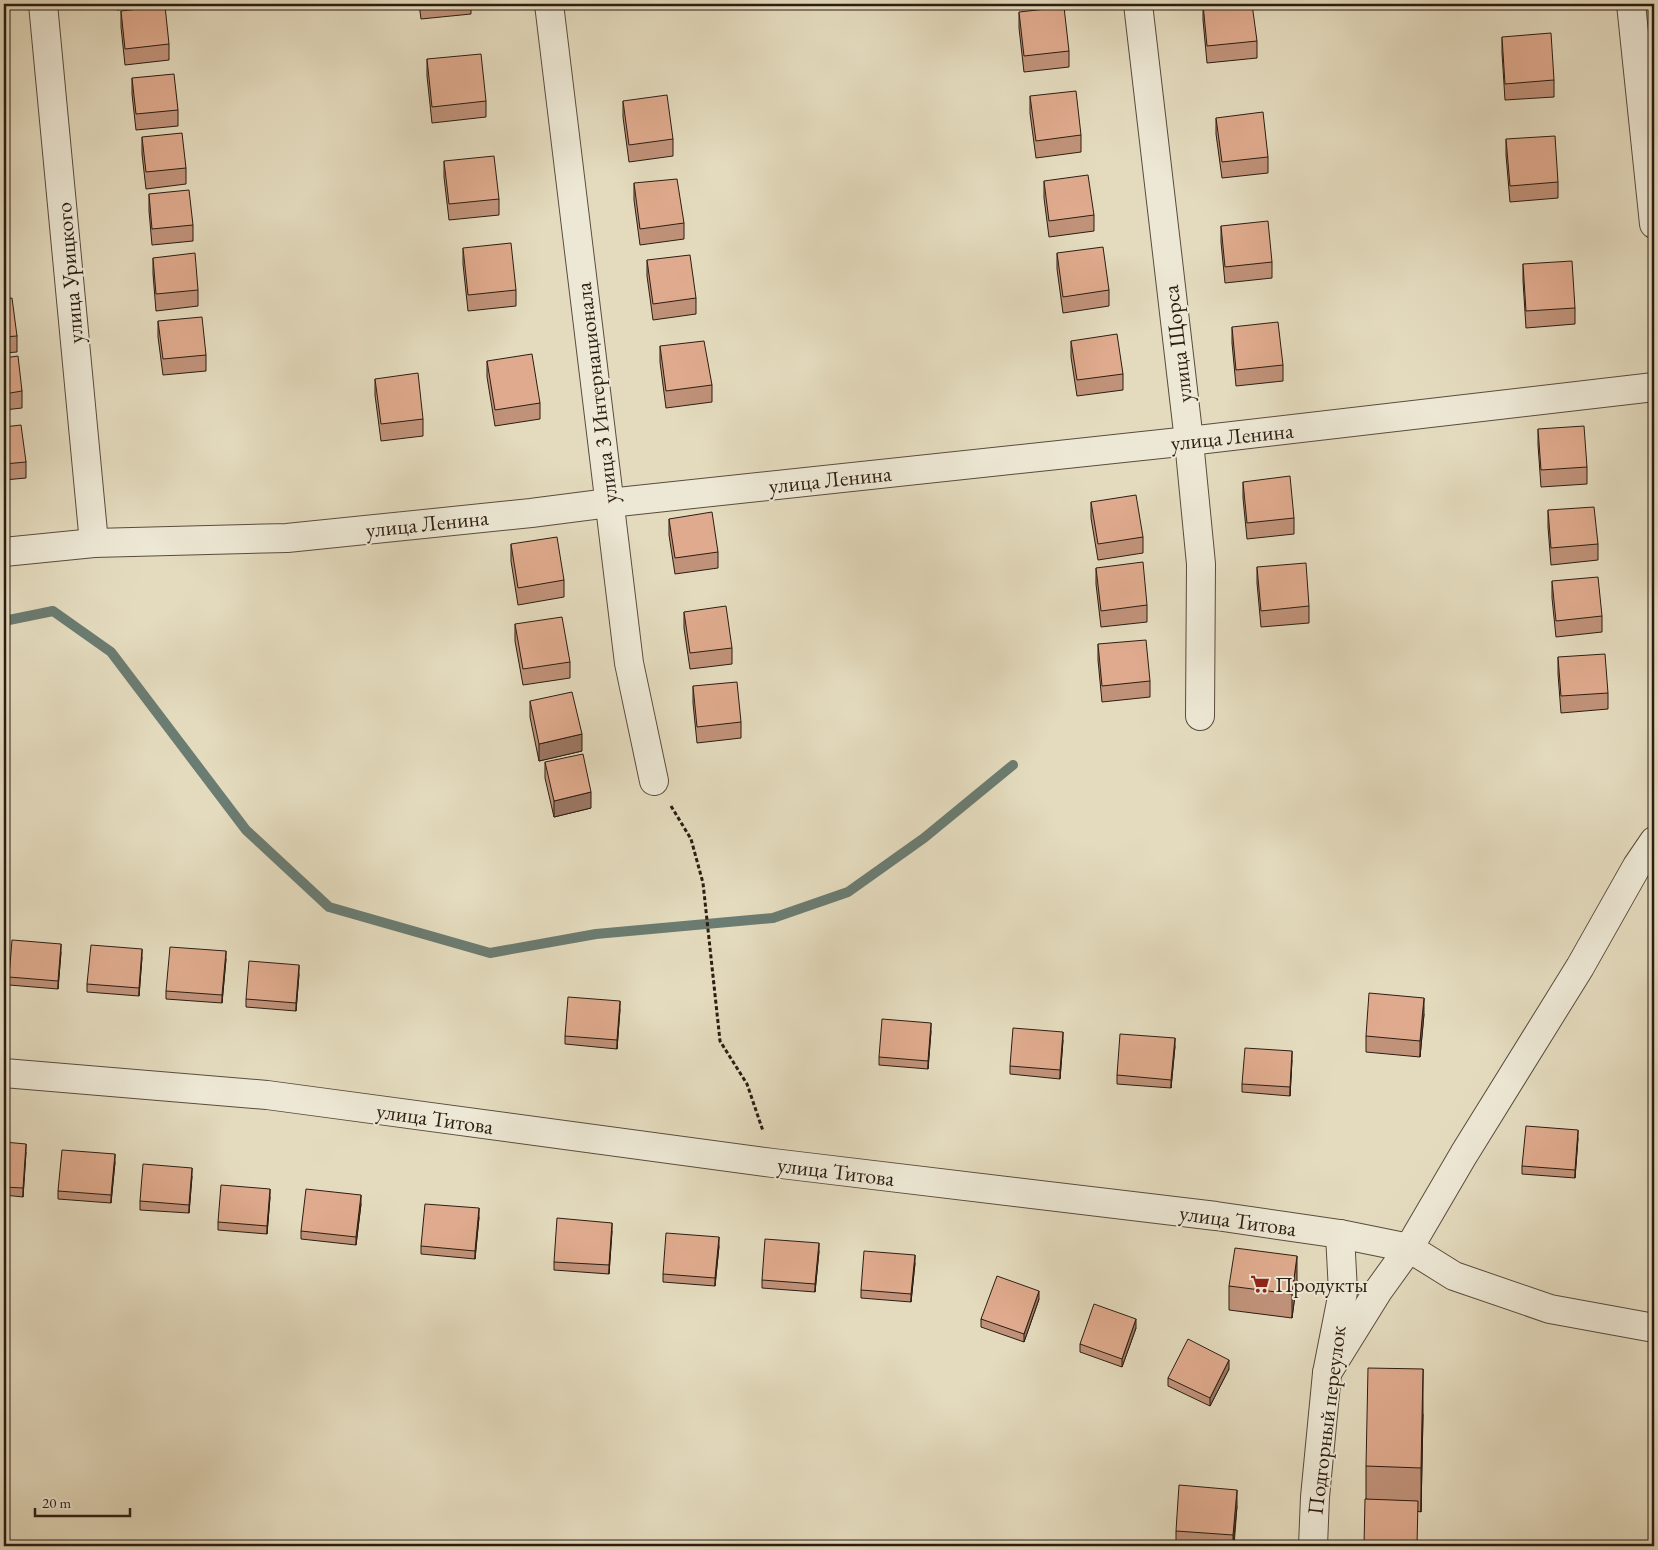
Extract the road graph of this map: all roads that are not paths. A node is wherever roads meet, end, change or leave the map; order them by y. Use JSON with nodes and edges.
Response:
{"nodes":[{"id":1,"x":43,"y":4,"type":"edge"},
{"id":2,"x":549,"y":4,"type":"edge"},
{"id":3,"x":1138,"y":4,"type":"edge"},
{"id":4,"x":1631,"y":4,"type":"edge"},
{"id":5,"x":1654,"y":224,"type":"edge"},
{"id":6,"x":1654,"y":387,"type":"edge"},
{"id":7,"x":1189,"y":441,"type":"junction"},
{"id":8,"x":609,"y":503,"type":"junction"},
{"id":9,"x":94,"y":543,"type":"junction"},
{"id":10,"x":4,"y":552,"type":"edge"},
{"id":11,"x":1200,"y":716,"type":"dead end"},
{"id":12,"x":654,"y":781,"type":"road end"},
{"id":13,"x":1654,"y":842,"type":"edge"},
{"id":14,"x":4,"y":1073,"type":"edge"},
{"id":15,"x":1340,"y":1234,"type":"junction"},
{"id":16,"x":1409,"y":1248,"type":"junction"},
{"id":17,"x":1654,"y":1328,"type":"edge"},
{"id":18,"x":1327,"y":1373,"type":"junction"},
{"id":19,"x":1313,"y":1546,"type":"edge"}],
"edges":[{"from":1,"to":9,"type":"street","name":"улица Урицкого"},
{"from":2,"to":8,"type":"street","name":"улица 3 Интернационала"},
{"from":3,"to":7,"type":"street","name":"улица Щорса"},
{"from":4,"to":5,"type":"street"},
{"from":6,"to":7,"type":"street","name":"улица Ленина"},
{"from":7,"to":8,"type":"street","name":"улица Ленина"},
{"from":7,"to":11,"type":"street","name":"улица Щорса"},
{"from":8,"to":9,"type":"street","name":"улица Ленина"},
{"from":8,"to":12,"type":"street","name":"улица 3 Интернационала"},
{"from":9,"to":10,"type":"street","name":"улица Ленина"},
{"from":13,"to":16,"type":"street"},
{"from":14,"to":15,"type":"street","name":"улица Титова"},
{"from":15,"to":16,"type":"street","name":"улица Титова"},
{"from":15,"to":18,"type":"street","name":"Подгорный переулок"},
{"from":16,"to":17,"type":"street","name":"улица Титова"},
{"from":16,"to":18,"type":"street"},
{"from":18,"to":19,"type":"street","name":"Подгорный переулок"}]}
